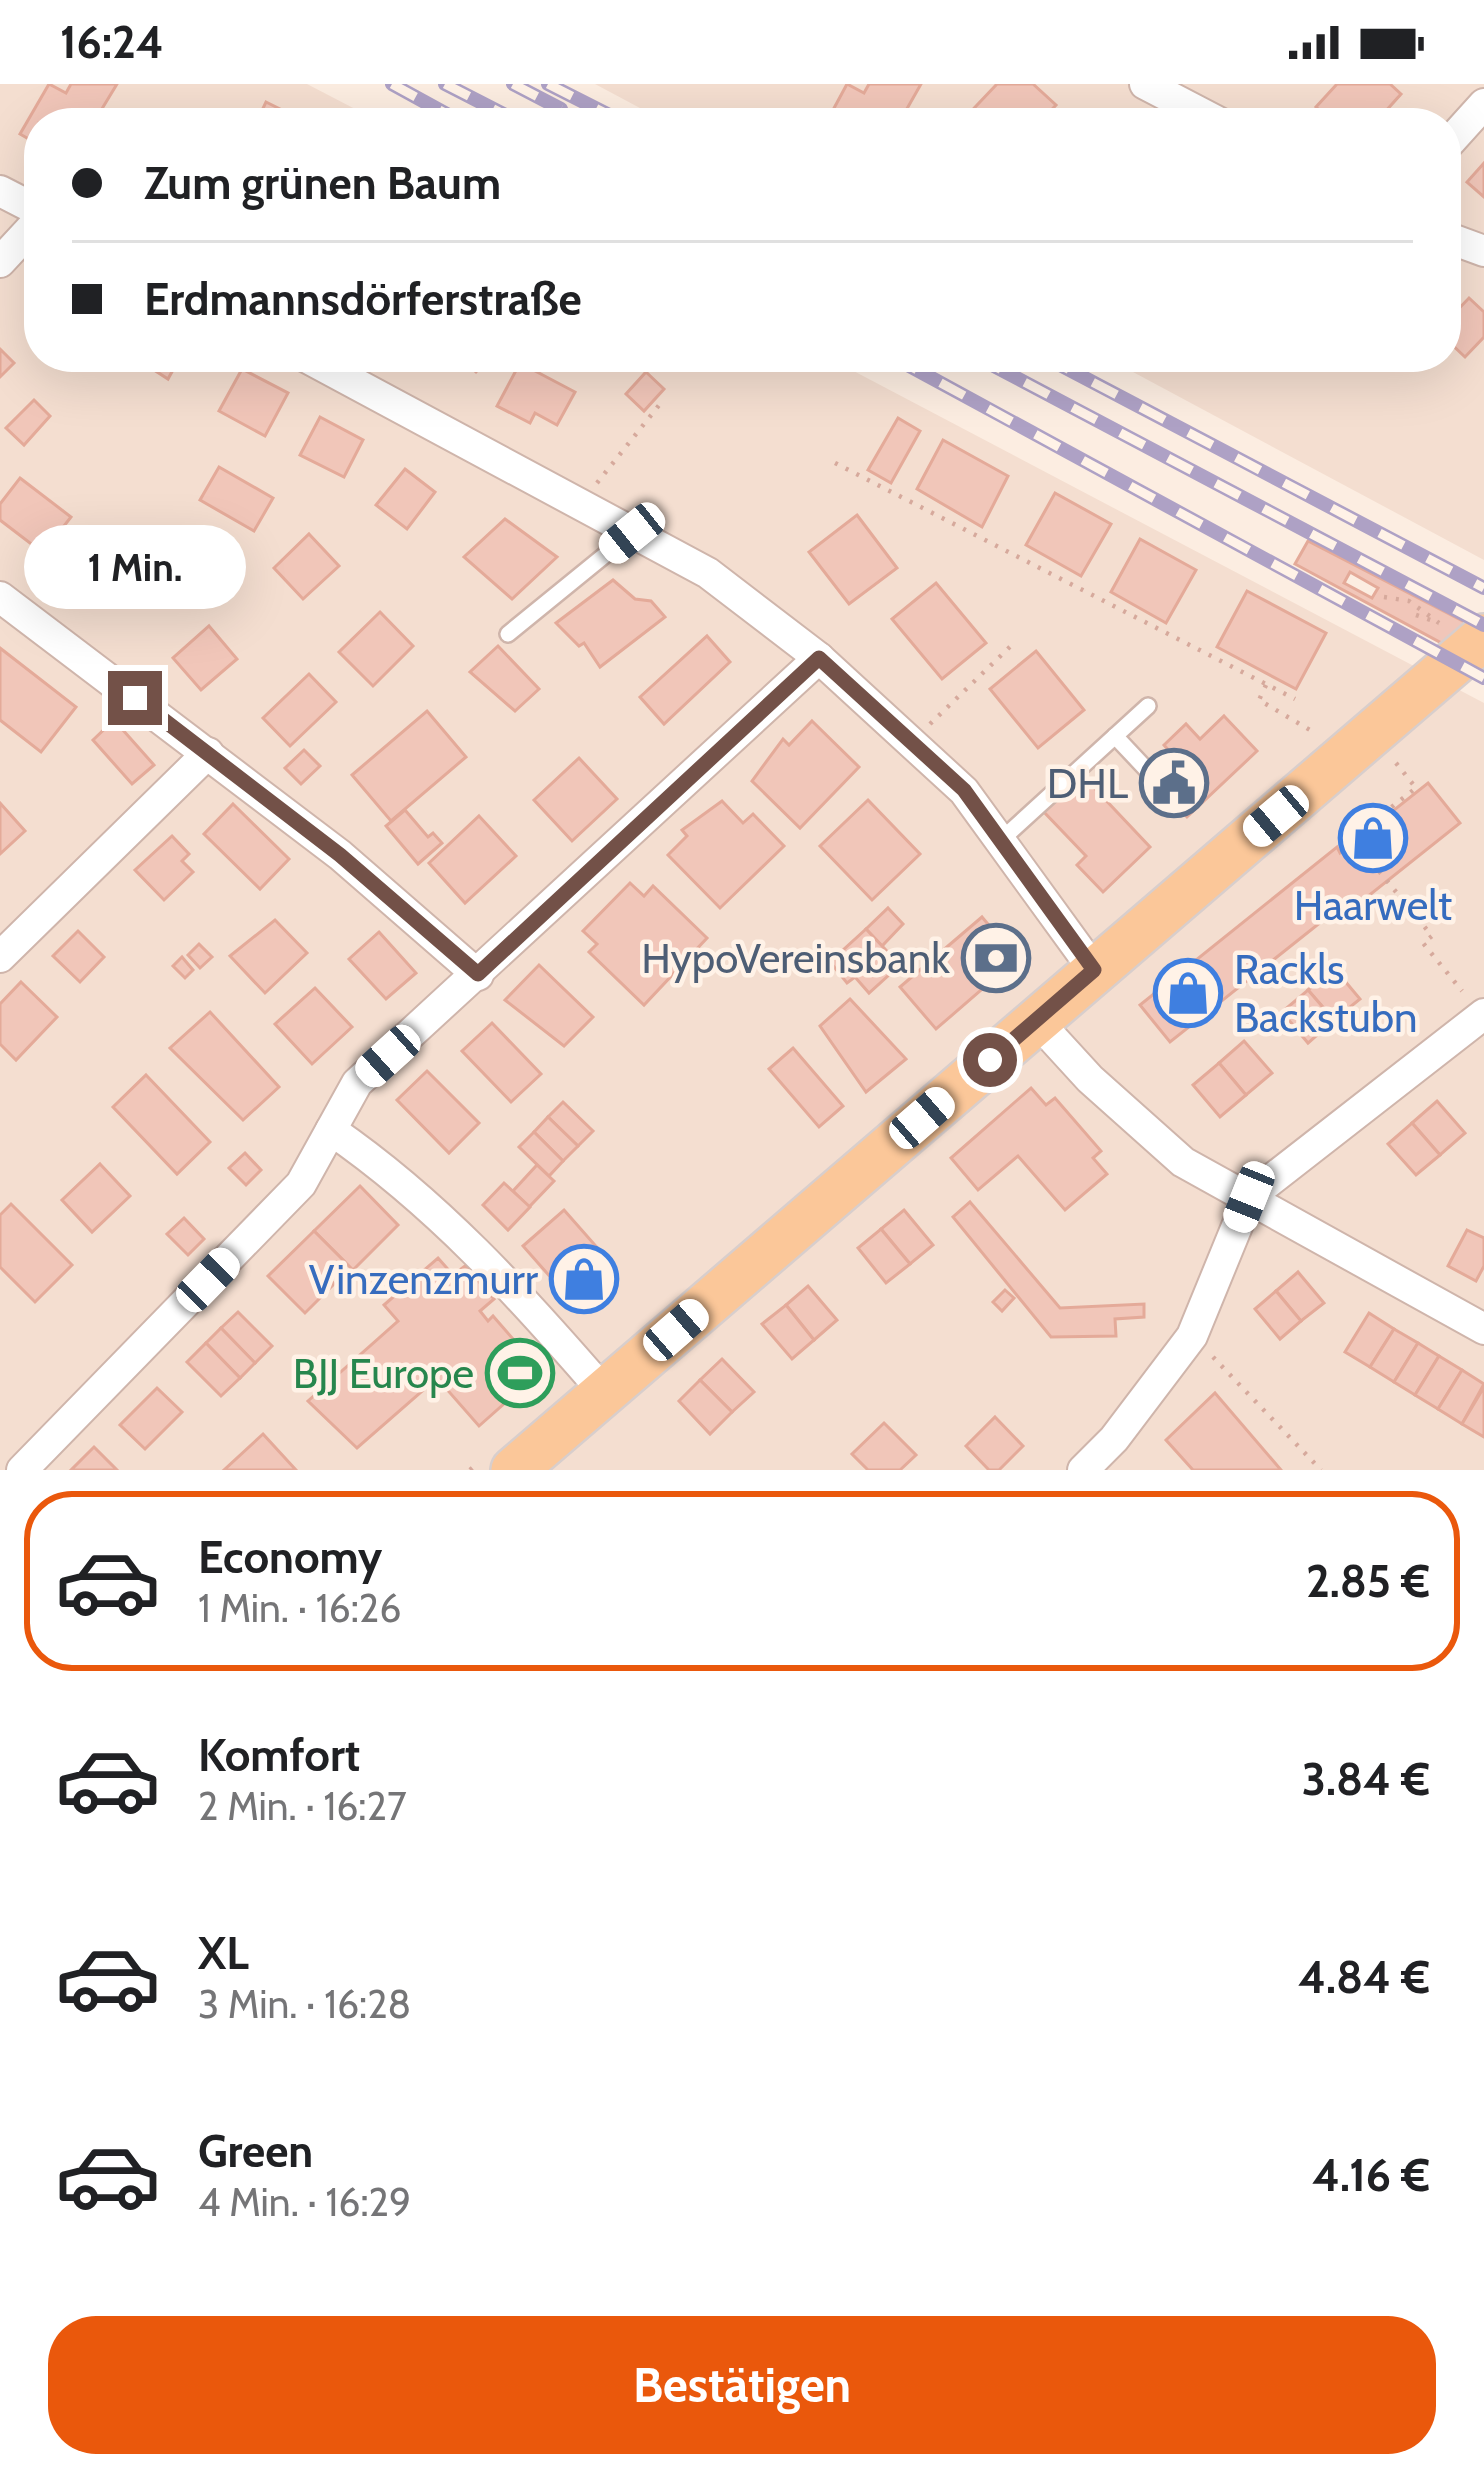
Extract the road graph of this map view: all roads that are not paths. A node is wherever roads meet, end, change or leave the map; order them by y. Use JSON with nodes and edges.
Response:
{"nodes":[{"id":1,"x":1145,"y":84,"type":"edge"},
{"id":2,"x":1484,"y":104,"type":"edge"},
{"id":3,"x":1191,"y":108,"type":"edge"},
{"id":4,"x":1461,"y":129,"type":"edge"},
{"id":5,"x":24,"y":234,"type":"edge"},
{"id":6,"x":0,"y":262,"type":"edge"},
{"id":7,"x":334,"y":372,"type":"edge"},
{"id":8,"x":632,"y":533,"type":"junction"},
{"id":9,"x":0,"y":597,"type":"edge"},
{"id":10,"x":508,"y":634,"type":"dead end"},
{"id":11,"x":1484,"y":638,"type":"edge"},
{"id":12,"x":819,"y":658,"type":"junction"},
{"id":13,"x":1148,"y":706,"type":"dead end"},
{"id":14,"x":1115,"y":736,"type":"junction"},
{"id":15,"x":208,"y":753,"type":"junction"},
{"id":16,"x":1148,"y":770,"type":"dead end"},
{"id":17,"x":1000,"y":842,"type":"junction"},
{"id":18,"x":0,"y":957,"type":"edge"},
{"id":19,"x":1094,"y":970,"type":"junction"},
{"id":20,"x":478,"y":974,"type":"junction"},
{"id":21,"x":1482,"y":1014,"type":"edge"},
{"id":22,"x":1036,"y":1020,"type":"junction"},
{"id":23,"x":331,"y":1130,"type":"junction"},
{"id":24,"x":1249,"y":1197,"type":"junction"},
{"id":25,"x":1484,"y":1329,"type":"edge"},
{"id":26,"x":604,"y":1392,"type":"junction"},
{"id":27,"x":22,"y":1470,"type":"edge"},
{"id":28,"x":514,"y":1470,"type":"edge"},
{"id":29,"x":1083,"y":1470,"type":"edge"}],
"edges":[{"from":1,"to":3,"type":"street"},
{"from":2,"to":4,"type":"street"},
{"from":5,"to":6,"type":"street"},
{"from":7,"to":8,"type":"street"},
{"from":8,"to":10,"type":"lane"},
{"from":8,"to":12,"type":"street"},
{"from":9,"to":15,"type":"street"},
{"from":11,"to":19,"type":"main road"},
{"from":12,"to":17,"type":"street"},
{"from":12,"to":20,"type":"street"},
{"from":13,"to":14,"type":"lane"},
{"from":14,"to":16,"type":"lane"},
{"from":14,"to":17,"type":"lane"},
{"from":15,"to":18,"type":"street"},
{"from":15,"to":20,"type":"street"},
{"from":17,"to":19,"type":"street"},
{"from":19,"to":22,"type":"main road"},
{"from":20,"to":23,"type":"street"},
{"from":21,"to":24,"type":"street"},
{"from":22,"to":24,"type":"street"},
{"from":22,"to":26,"type":"main road"},
{"from":23,"to":26,"type":"street"},
{"from":23,"to":27,"type":"street"},
{"from":24,"to":25,"type":"street"},
{"from":24,"to":29,"type":"street"},
{"from":26,"to":28,"type":"main road"}]}
